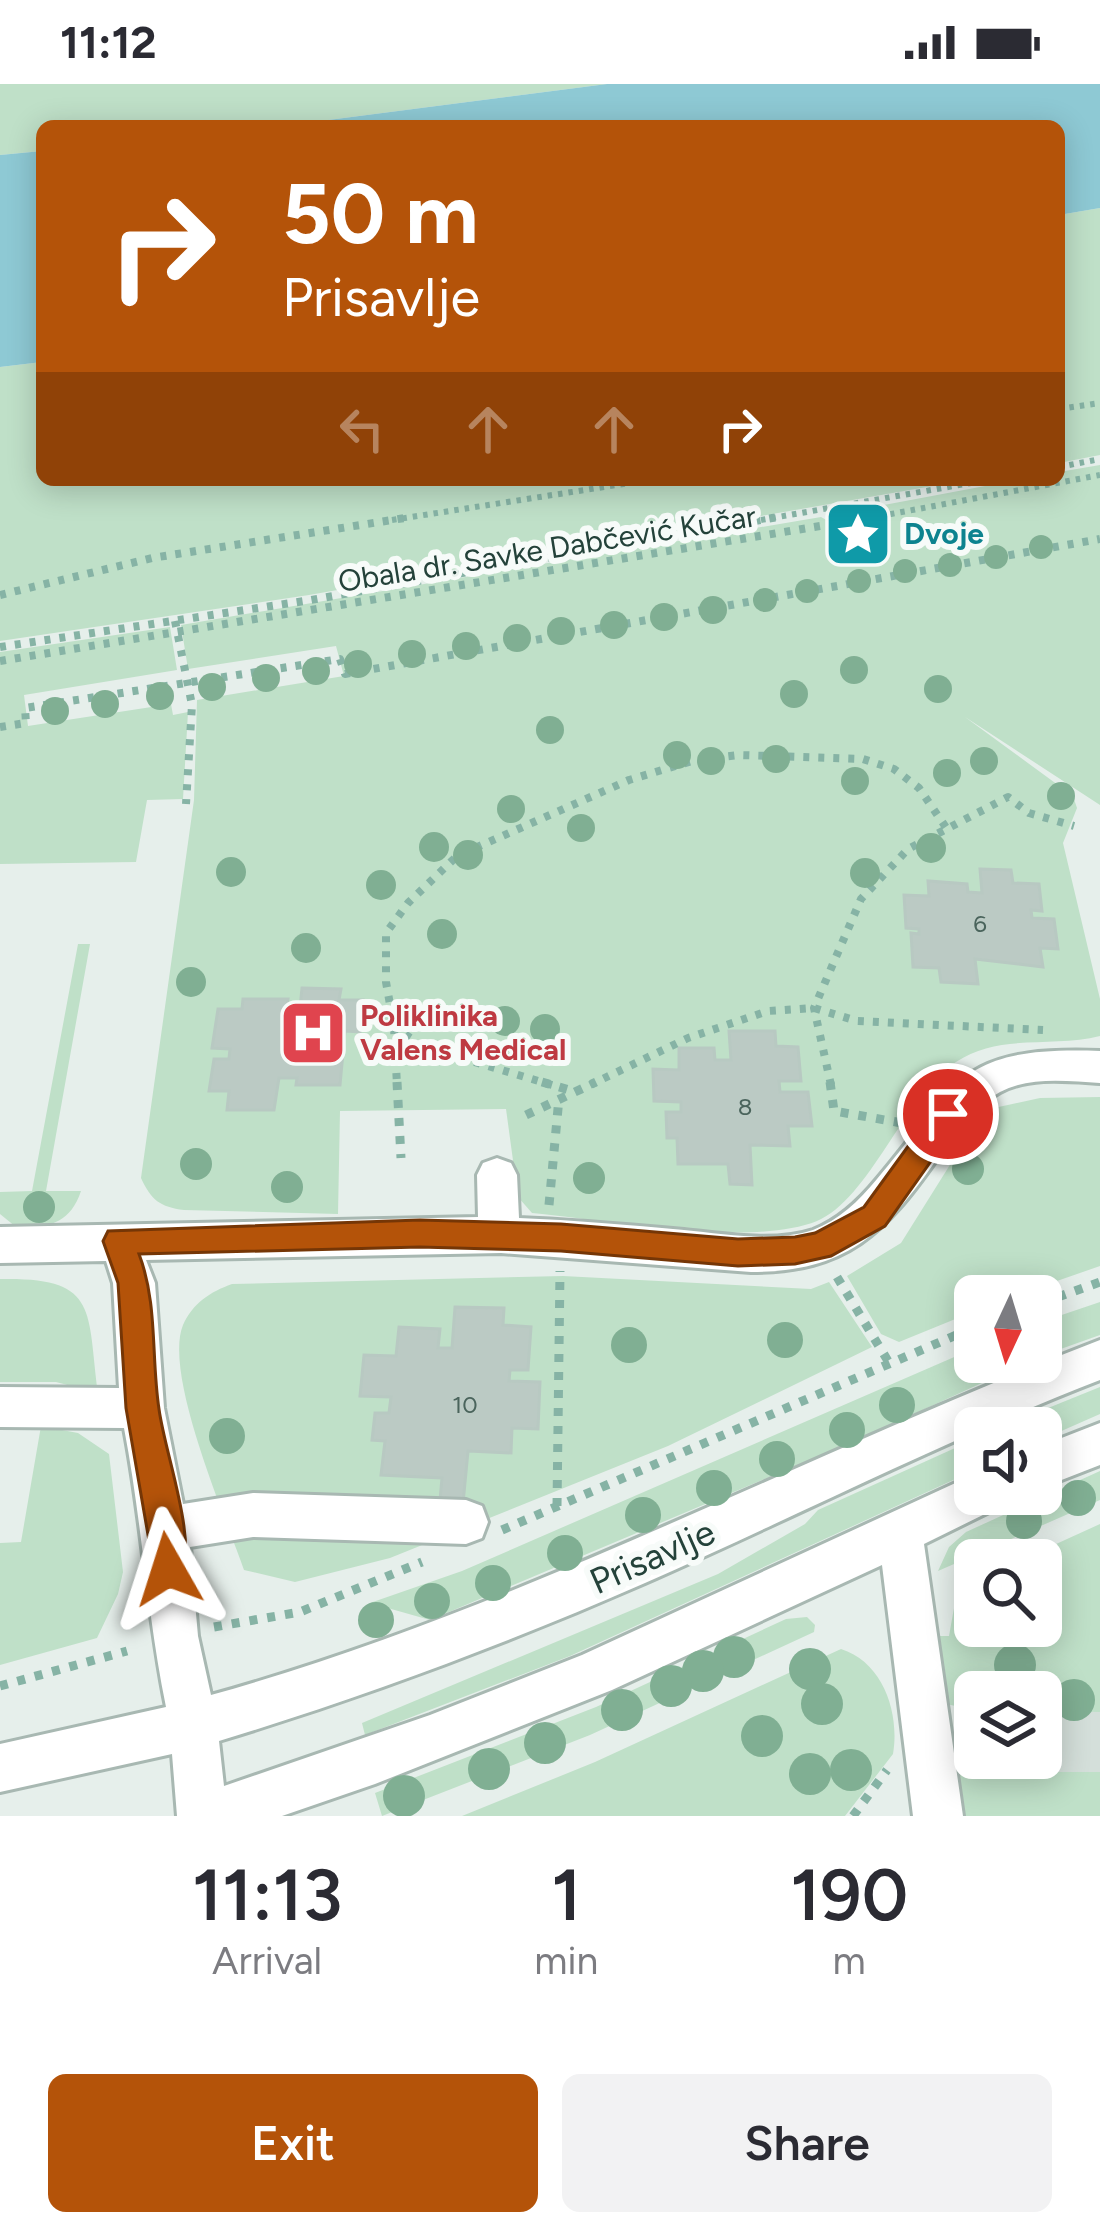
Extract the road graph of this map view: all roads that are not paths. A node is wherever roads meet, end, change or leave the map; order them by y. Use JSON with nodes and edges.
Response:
{"nodes":[{"id":1,"x":1089,"y":1066,"type":"edge"},
{"id":2,"x":497,"y":1175,"type":"dead end"},
{"id":3,"x":500,"y":1235,"type":"junction"},
{"id":4,"x":119,"y":1241,"type":"junction"},
{"id":5,"x":0,"y":1245,"type":"edge"},
{"id":6,"x":1100,"y":1360,"type":"edge"},
{"id":7,"x":0,"y":1407,"type":"edge"},
{"id":8,"x":142,"y":1408,"type":"junction"},
{"id":9,"x":1100,"y":1444,"type":"edge"},
{"id":10,"x":1062,"y":1459,"type":"edge"},
{"id":11,"x":954,"y":1506,"type":"edge"},
{"id":12,"x":479,"y":1528,"type":"road end"},
{"id":13,"x":166,"y":1529,"type":"junction"},
{"id":14,"x":900,"y":1532,"type":"junction"},
{"id":15,"x":194,"y":1724,"type":"junction"},
{"id":16,"x":0,"y":1768,"type":"edge"},
{"id":17,"x":204,"y":1816,"type":"edge"},
{"id":18,"x":938,"y":1816,"type":"edge"}],
"edges":[{"from":1,"to":3,"type":"street"},
{"from":2,"to":3,"type":"street"},
{"from":3,"to":4,"type":"street"},
{"from":4,"to":5,"type":"street"},
{"from":4,"to":8,"type":"street"},
{"from":6,"to":15,"type":"street","name":"Prisavlje"},
{"from":7,"to":8,"type":"street"},
{"from":8,"to":13,"type":"street"},
{"from":9,"to":10,"type":"street"},
{"from":11,"to":14,"type":"street"},
{"from":12,"to":13,"type":"street"},
{"from":13,"to":15,"type":"street"},
{"from":14,"to":17,"type":"street"},
{"from":14,"to":18,"type":"street"},
{"from":15,"to":16,"type":"street","name":"Prisavlje"},
{"from":15,"to":17,"type":"street"}]}
